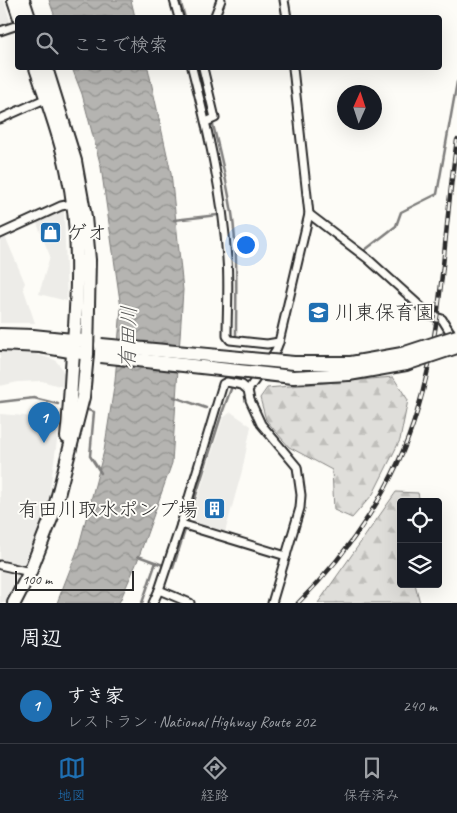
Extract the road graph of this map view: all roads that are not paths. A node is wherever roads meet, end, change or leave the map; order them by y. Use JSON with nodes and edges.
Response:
{"nodes":[{"id":1,"x":14,"y":0,"type":"edge"},
{"id":2,"x":24,"y":0,"type":"edge"},
{"id":3,"x":174,"y":0,"type":"edge"},
{"id":4,"x":221,"y":0,"type":"edge"},
{"id":5,"x":284,"y":0,"type":"edge"},
{"id":6,"x":19,"y":15,"type":"edge"},
{"id":7,"x":28,"y":15,"type":"edge"},
{"id":8,"x":178,"y":15,"type":"edge"},
{"id":9,"x":215,"y":15,"type":"edge"},
{"id":10,"x":286,"y":15,"type":"edge"},
{"id":11,"x":15,"y":26,"type":"edge"},
{"id":12,"x":0,"y":31,"type":"edge"},
{"id":13,"x":37,"y":70,"type":"edge"},
{"id":14,"x":46,"y":70,"type":"edge"},
{"id":15,"x":193,"y":70,"type":"edge"},
{"id":16,"x":203,"y":70,"type":"edge"},
{"id":17,"x":293,"y":70,"type":"edge"},
{"id":18,"x":51,"y":97,"type":"junction"},
{"id":19,"x":0,"y":119,"type":"edge"},
{"id":20,"x":206,"y":122,"type":"junction"},
{"id":21,"x":78,"y":202,"type":"junction"},
{"id":22,"x":309,"y":214,"type":"junction"},
{"id":23,"x":0,"y":234,"type":"edge"},
{"id":24,"x":0,"y":335,"type":"edge"},
{"id":25,"x":457,"y":336,"type":"edge"},
{"id":26,"x":278,"y":342,"type":"junction"},
{"id":27,"x":457,"y":343,"type":"edge"},
{"id":28,"x":0,"y":344,"type":"edge"},
{"id":29,"x":81,"y":347,"type":"junction"},
{"id":30,"x":457,"y":347,"type":"edge"},
{"id":31,"x":101,"y":350,"type":"junction"},
{"id":32,"x":404,"y":359,"type":"junction"},
{"id":33,"x":248,"y":390,"type":"junction"},
{"id":34,"x":181,"y":524,"type":"junction"},
{"id":35,"x":286,"y":556,"type":"junction"},
{"id":36,"x":0,"y":565,"type":"edge"},
{"id":37,"x":30,"y":572,"type":"junction"},
{"id":38,"x":160,"y":590,"type":"junction"},
{"id":39,"x":14,"y":603,"type":"edge"},
{"id":40,"x":153,"y":603,"type":"edge"},
{"id":41,"x":190,"y":603,"type":"edge"},
{"id":42,"x":272,"y":603,"type":"edge"}],
"edges":[{"from":1,"to":6,"type":"highway"},
{"from":2,"to":7,"type":"highway"},
{"from":3,"to":8,"type":"street"},
{"from":4,"to":9,"type":"street"},
{"from":5,"to":10,"type":"street"},
{"from":11,"to":12,"type":"street"},
{"from":13,"to":18,"type":"highway"},
{"from":14,"to":18,"type":"highway"},
{"from":15,"to":20,"type":"street"},
{"from":16,"to":20,"type":"street"},
{"from":17,"to":22,"type":"street"},
{"from":18,"to":19,"type":"street"},
{"from":18,"to":21,"type":"highway"},
{"from":20,"to":26,"type":"street"},
{"from":21,"to":23,"type":"street"},
{"from":21,"to":29,"type":"highway"},
{"from":22,"to":26,"type":"street"},
{"from":22,"to":27,"type":"street"},
{"from":24,"to":29,"type":"highway"},
{"from":25,"to":32,"type":"highway","bridge":true},
{"from":26,"to":33,"type":"street"},
{"from":28,"to":29,"type":"highway"},
{"from":29,"to":31,"type":"highway"},
{"from":29,"to":37,"type":"highway"},
{"from":30,"to":32,"type":"highway","bridge":true},
{"from":31,"to":32,"type":"highway","bridge":true},
{"from":31,"to":32,"type":"highway","bridge":true},
{"from":33,"to":34,"type":"street"},
{"from":33,"to":35,"type":"street"},
{"from":34,"to":35,"type":"street"},
{"from":34,"to":38,"type":"street"},
{"from":35,"to":42,"type":"street"},
{"from":36,"to":37,"type":"street"},
{"from":37,"to":39,"type":"highway"},
{"from":38,"to":40,"type":"street"},
{"from":38,"to":41,"type":"street"}]}
